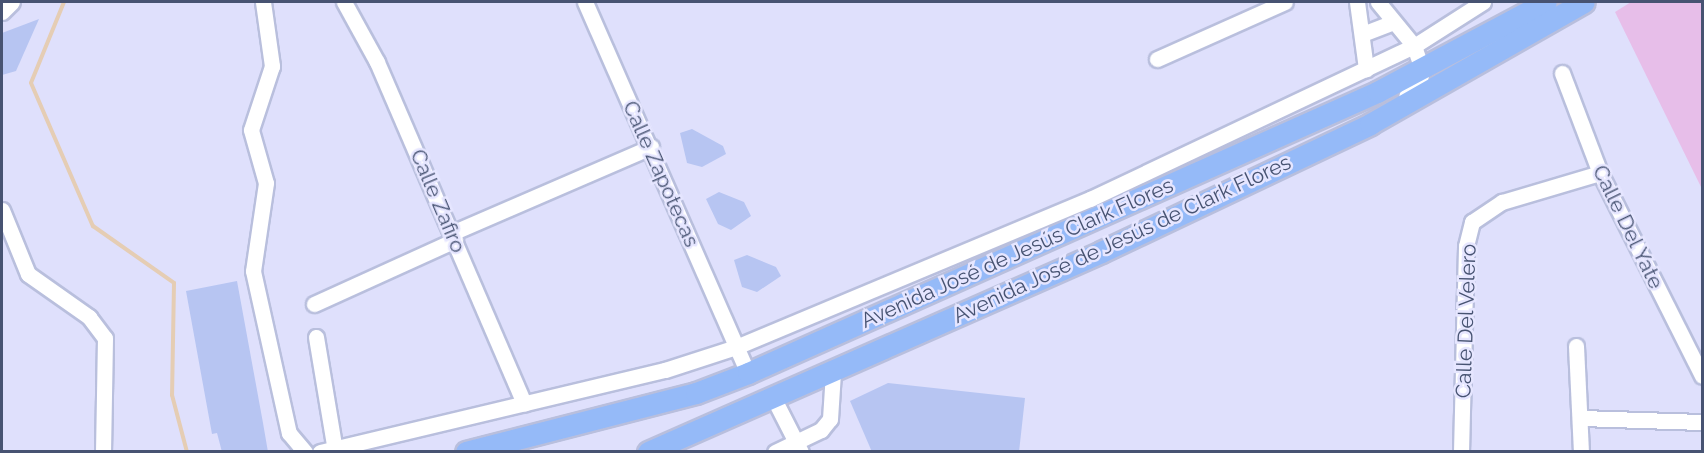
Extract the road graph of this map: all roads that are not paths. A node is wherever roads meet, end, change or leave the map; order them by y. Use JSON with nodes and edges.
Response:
{"nodes":[{"id":1,"x":12,"y":2,"type":"edge"},
{"id":2,"x":263,"y":2,"type":"edge"},
{"id":3,"x":344,"y":2,"type":"edge"},
{"id":4,"x":585,"y":2,"type":"edge"},
{"id":5,"x":1285,"y":2,"type":"edge"},
{"id":6,"x":1357,"y":2,"type":"edge"},
{"id":7,"x":1378,"y":2,"type":"edge"},
{"id":8,"x":1483,"y":2,"type":"edge"},
{"id":9,"x":1546,"y":2,"type":"edge"},
{"id":10,"x":1584,"y":2,"type":"edge"},
{"id":11,"x":2,"y":12,"type":"edge"},
{"id":12,"x":1393,"y":22,"type":"junction"},
{"id":13,"x":1365,"y":33,"type":"junction"},
{"id":14,"x":1473,"y":44,"type":"junction"},
{"id":15,"x":1414,"y":46,"type":"junction"},
{"id":16,"x":1157,"y":59,"type":"dead end"},
{"id":17,"x":1366,"y":69,"type":"junction"},
{"id":18,"x":1422,"y":69,"type":"junction"},
{"id":19,"x":1562,"y":74,"type":"dead end"},
{"id":20,"x":1455,"y":79,"type":"junction"},
{"id":21,"x":1254,"y":120,"type":"junction"},
{"id":22,"x":1370,"y":124,"type":"junction"},
{"id":23,"x":651,"y":147,"type":"junction"},
{"id":24,"x":1225,"y":159,"type":"junction"},
{"id":25,"x":1600,"y":173,"type":"junction"},
{"id":26,"x":2,"y":217,"type":"edge"},
{"id":27,"x":453,"y":236,"type":"junction"},
{"id":28,"x":314,"y":304,"type":"dead end"},
{"id":29,"x":316,"y":337,"type":"dead end"},
{"id":30,"x":829,"y":338,"type":"junction"},
{"id":31,"x":1576,"y":346,"type":"dead end"},
{"id":32,"x":736,"y":347,"type":"junction"},
{"id":33,"x":833,"y":372,"type":"junction"},
{"id":34,"x":748,"y":373,"type":"junction"},
{"id":35,"x":1702,"y":376,"type":"edge"},
{"id":36,"x":780,"y":396,"type":"junction"},
{"id":37,"x":524,"y":404,"type":"junction"},
{"id":38,"x":1581,"y":418,"type":"junction"},
{"id":39,"x":1702,"y":422,"type":"edge"},
{"id":40,"x":696,"y":431,"type":"junction"},
{"id":41,"x":799,"y":446,"type":"edge"},
{"id":42,"x":328,"y":451,"type":"edge"},
{"id":43,"x":103,"y":452,"type":"edge"},
{"id":44,"x":305,"y":452,"type":"edge"},
{"id":45,"x":466,"y":452,"type":"edge"},
{"id":46,"x":648,"y":452,"type":"edge"},
{"id":47,"x":667,"y":452,"type":"edge"},
{"id":48,"x":775,"y":452,"type":"edge"},
{"id":49,"x":1461,"y":452,"type":"edge"},
{"id":50,"x":1581,"y":452,"type":"edge"}],
"edges":[{"from":1,"to":11,"type":"street"},
{"from":2,"to":44,"type":"street"},
{"from":3,"to":27,"type":"street","name":"Calle Zafiro"},
{"from":4,"to":23,"type":"street","name":"Calle Zapotecas"},
{"from":5,"to":16,"type":"street"},
{"from":6,"to":13,"type":"street"},
{"from":7,"to":12,"type":"street"},
{"from":8,"to":15,"type":"street"},
{"from":9,"to":14,"type":"highway","name":"Avenida José de Jesús Clark Flores"},
{"from":10,"to":20,"type":"highway","name":"Avenida José de Jesús de Clark Flores"},
{"from":12,"to":13,"type":"street"},
{"from":12,"to":15,"type":"street"},
{"from":13,"to":17,"type":"street"},
{"from":14,"to":18,"type":"highway","name":"Avenida José de Jesús Clark Flores"},
{"from":14,"to":20,"type":"highway"},
{"from":15,"to":17,"type":"street"},
{"from":15,"to":18,"type":"street"},
{"from":17,"to":21,"type":"street"},
{"from":18,"to":22,"type":"street"},
{"from":18,"to":24,"type":"highway","name":"Avenida José de Jesús Clark Flores"},
{"from":19,"to":25,"type":"street","name":"Calle Del Yate"},
{"from":20,"to":22,"type":"highway","name":"Avenida José de Jesús de Clark Flores"},
{"from":21,"to":24,"type":"street"},
{"from":21,"to":32,"type":"street"},
{"from":22,"to":33,"type":"highway","name":"Avenida José de Jesús de Clark Flores"},
{"from":23,"to":27,"type":"street"},
{"from":23,"to":32,"type":"street","name":"Calle Zapotecas"},
{"from":24,"to":30,"type":"highway","name":"Avenida José de Jesús Clark Flores"},
{"from":25,"to":35,"type":"street","name":"Calle Del Yate"},
{"from":25,"to":49,"type":"street","name":"Calle Del Velero"},
{"from":26,"to":43,"type":"street"},
{"from":27,"to":28,"type":"street"},
{"from":27,"to":37,"type":"street","name":"Calle Zafiro"},
{"from":29,"to":42,"type":"street"},
{"from":30,"to":34,"type":"highway","name":"Avenida José de Jesús Clark Flores"},
{"from":30,"to":36,"type":"highway"},
{"from":31,"to":38,"type":"street"},
{"from":32,"to":34,"type":"street","name":"Calle Zapotecas"},
{"from":32,"to":37,"type":"street"},
{"from":33,"to":36,"type":"highway","name":"Avenida José de Jesús de Clark Flores"},
{"from":33,"to":41,"type":"street"},
{"from":34,"to":45,"type":"highway","name":"Avenida José de Jesús Clark Flores"},
{"from":36,"to":40,"type":"highway","name":"Avenida José de Jesús de Clark Flores"},
{"from":36,"to":41,"type":"street"},
{"from":37,"to":42,"type":"street"},
{"from":38,"to":39,"type":"street"},
{"from":38,"to":50,"type":"street"},
{"from":40,"to":46,"type":"highway","name":"Avenida José de Jesús de Clark Flores"},
{"from":40,"to":47,"type":"highway"},
{"from":41,"to":48,"type":"street"}]}
